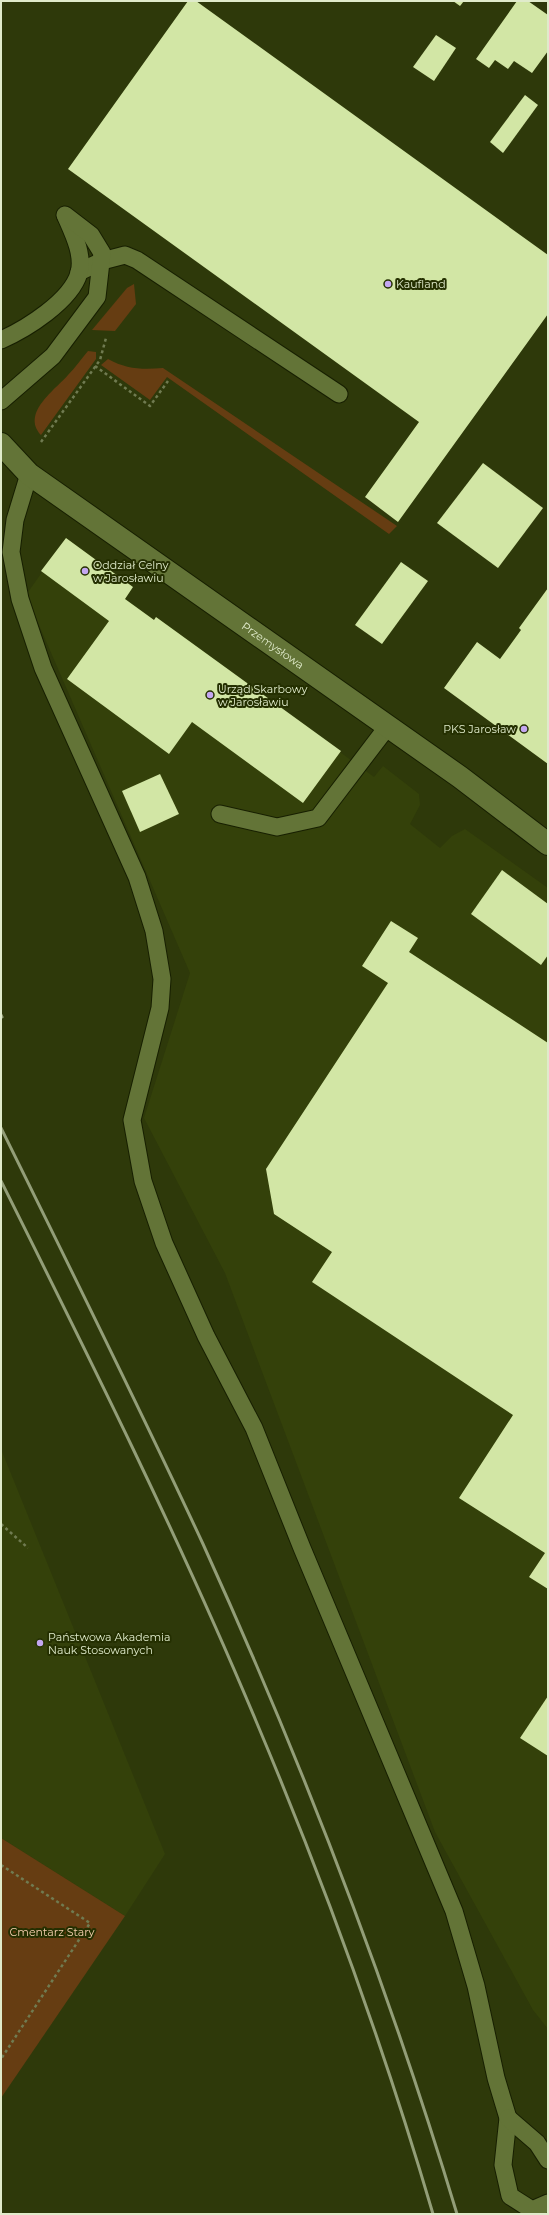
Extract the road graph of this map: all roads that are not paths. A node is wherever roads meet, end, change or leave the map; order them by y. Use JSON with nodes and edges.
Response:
{"nodes":[{"id":1,"x":102,"y":261,"type":"junction"},
{"id":2,"x":79,"y":272,"type":"junction"},
{"id":3,"x":1,"y":340,"type":"edge"},
{"id":4,"x":339,"y":394,"type":"dead end"},
{"id":5,"x":1,"y":401,"type":"edge"},
{"id":6,"x":1,"y":444,"type":"edge"},
{"id":7,"x":29,"y":474,"type":"junction"},
{"id":8,"x":388,"y":726,"type":"junction"},
{"id":9,"x":220,"y":814,"type":"dead end"},
{"id":10,"x":548,"y":844,"type":"edge"},
{"id":11,"x":508,"y":2118,"type":"junction"},
{"id":12,"x":548,"y":2160,"type":"edge"},
{"id":13,"x":548,"y":2203,"type":"edge"}],
"edges":[{"from":1,"to":2,"type":"lane"},
{"from":1,"to":2,"type":"lane"},
{"from":1,"to":4,"type":"lane"},
{"from":1,"to":5,"type":"lane"},
{"from":2,"to":3,"type":"lane"},
{"from":6,"to":7,"type":"street","name":"Przemysłowa"},
{"from":7,"to":8,"type":"street","name":"Przemysłowa"},
{"from":7,"to":11,"type":"lane"},
{"from":8,"to":9,"type":"lane"},
{"from":8,"to":10,"type":"street","name":"Przemysłowa"},
{"from":11,"to":12,"type":"lane"},
{"from":11,"to":13,"type":"lane"}]}
